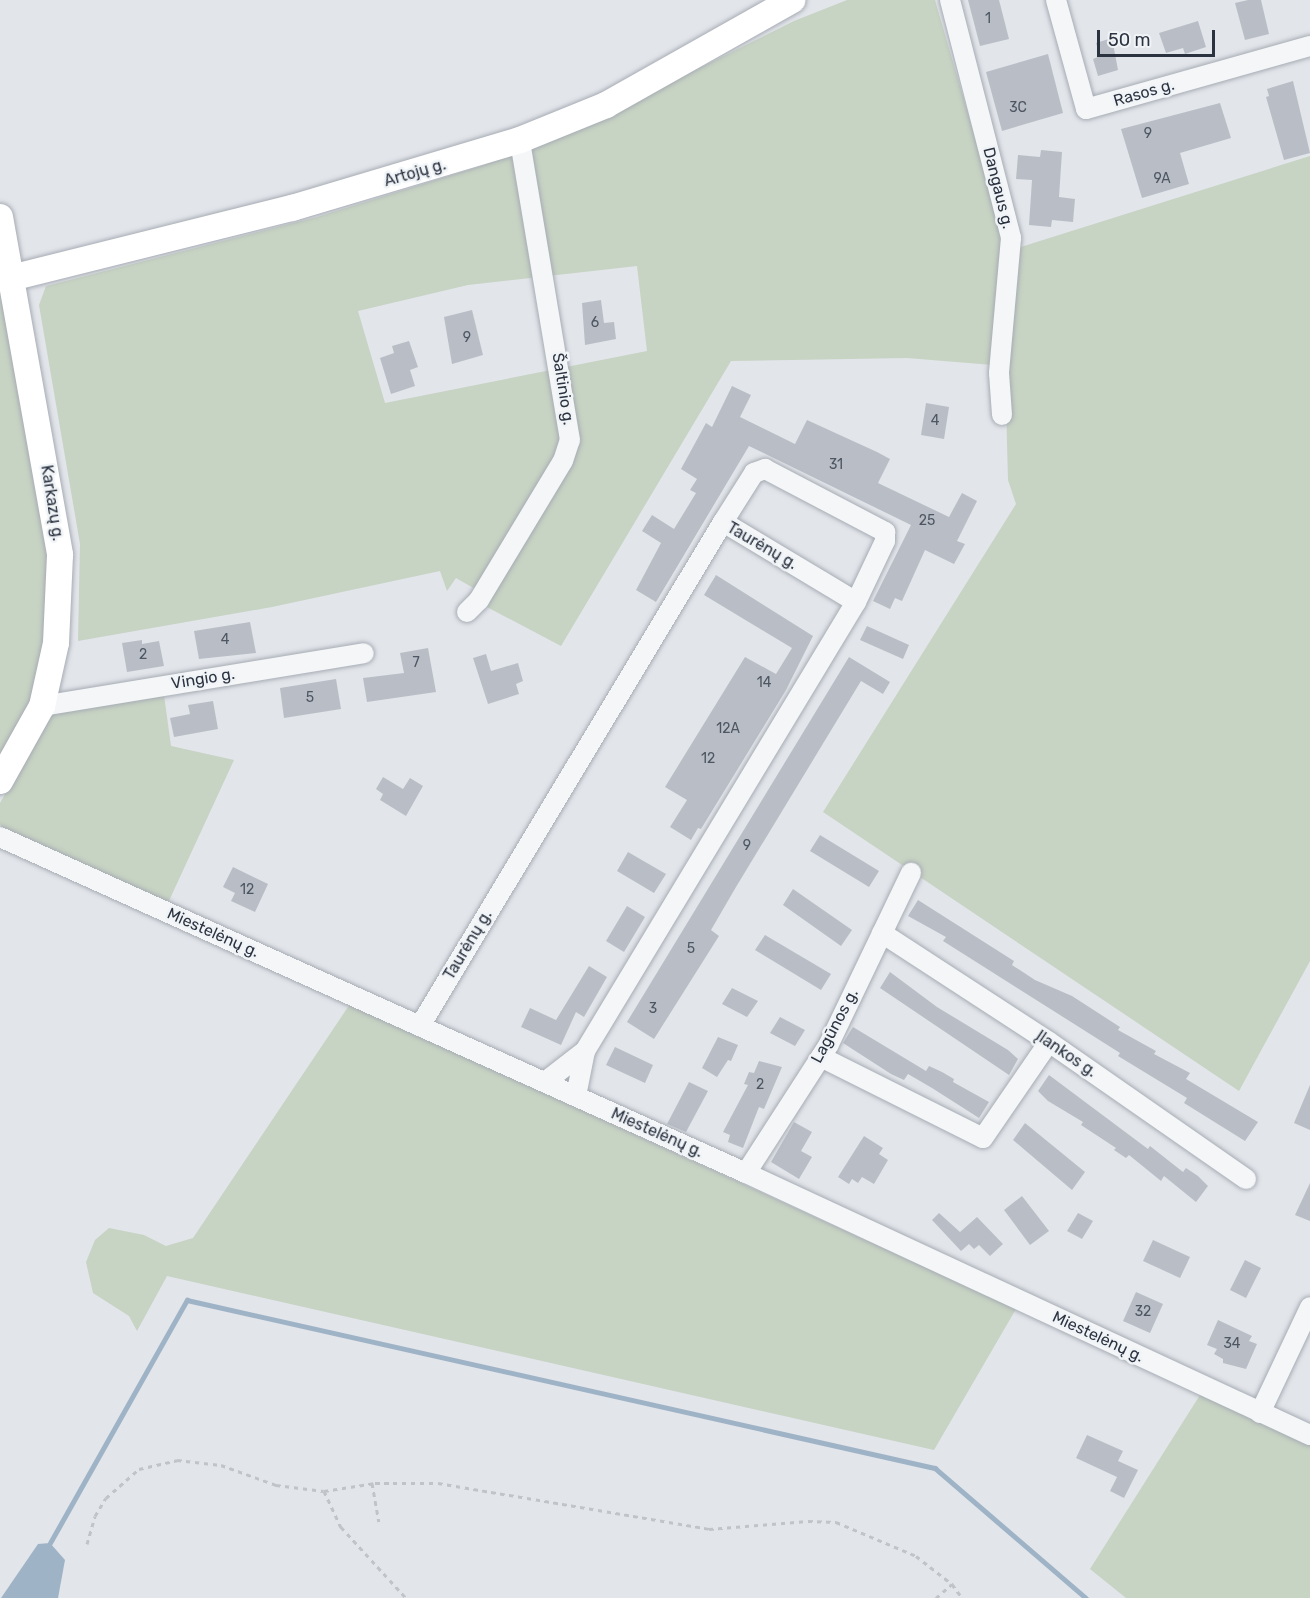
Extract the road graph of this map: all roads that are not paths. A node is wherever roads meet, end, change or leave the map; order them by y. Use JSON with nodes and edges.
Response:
{"nodes":[{"id":1,"x":792,"y":0,"type":"edge"},
{"id":2,"x":950,"y":0,"type":"edge"},
{"id":3,"x":1056,"y":0,"type":"edge"},
{"id":4,"x":1310,"y":46,"type":"edge"},
{"id":5,"x":520,"y":140,"type":"junction"},
{"id":6,"x":0,"y":217,"type":"edge"},
{"id":7,"x":11,"y":278,"type":"junction"},
{"id":8,"x":1002,"y":415,"type":"dead end"},
{"id":9,"x":723,"y":522,"type":"junction"},
{"id":10,"x":856,"y":602,"type":"junction"},
{"id":11,"x":467,"y":612,"type":"dead end"},
{"id":12,"x":364,"y":653,"type":"dead end"},
{"id":13,"x":42,"y":706,"type":"junction"},
{"id":14,"x":0,"y":781,"type":"edge"},
{"id":15,"x":0,"y":837,"type":"edge"},
{"id":16,"x":911,"y":873,"type":"dead end"},
{"id":17,"x":882,"y":933,"type":"junction"},
{"id":18,"x":420,"y":1026,"type":"junction"},
{"id":19,"x":1049,"y":1042,"type":"junction"},
{"id":20,"x":585,"y":1051,"type":"junction"},
{"id":21,"x":821,"y":1057,"type":"junction"},
{"id":22,"x":544,"y":1082,"type":"junction"},
{"id":23,"x":576,"y":1096,"type":"junction"},
{"id":24,"x":746,"y":1173,"type":"junction"},
{"id":25,"x":1246,"y":1179,"type":"dead end"},
{"id":26,"x":1310,"y":1307,"type":"edge"},
{"id":27,"x":1260,"y":1413,"type":"junction"},
{"id":28,"x":1310,"y":1435,"type":"edge"}],
"edges":[{"from":1,"to":5,"type":"main road","name":"Artojų g."},
{"from":2,"to":8,"type":"street","name":"Dangaus g."},
{"from":3,"to":4,"type":"street","name":"Rasos g."},
{"from":5,"to":7,"type":"main road","name":"Artojų g."},
{"from":5,"to":11,"type":"street","name":"Šaltinio g."},
{"from":6,"to":7,"type":"main road","name":"Karkazų g."},
{"from":7,"to":13,"type":"main road","name":"Karkazų g."},
{"from":9,"to":10,"type":"street","name":"Taurėnų g."},
{"from":9,"to":10,"type":"street"},
{"from":9,"to":18,"type":"street","name":"Taurėnų g."},
{"from":10,"to":20,"type":"street"},
{"from":12,"to":13,"type":"street","name":"Vingio g."},
{"from":13,"to":14,"type":"main road","name":"Karkazų g."},
{"from":15,"to":18,"type":"street","name":"Miestelėnų g."},
{"from":16,"to":17,"type":"street","name":"Lagūnos g."},
{"from":17,"to":19,"type":"street","name":"Įlankos g."},
{"from":17,"to":21,"type":"street","name":"Lagūnos g."},
{"from":18,"to":22,"type":"street","name":"Miestelėnų g."},
{"from":19,"to":21,"type":"street"},
{"from":19,"to":25,"type":"street","name":"Įlankos g."},
{"from":20,"to":22,"type":"street"},
{"from":20,"to":23,"type":"street"},
{"from":21,"to":24,"type":"street","name":"Lagūnos g."},
{"from":22,"to":23,"type":"street","name":"Miestelėnų g."},
{"from":23,"to":24,"type":"street","name":"Miestelėnų g."},
{"from":24,"to":27,"type":"street","name":"Miestelėnų g."},
{"from":26,"to":27,"type":"street"},
{"from":27,"to":28,"type":"street","name":"Miestelėnų g."}]}
